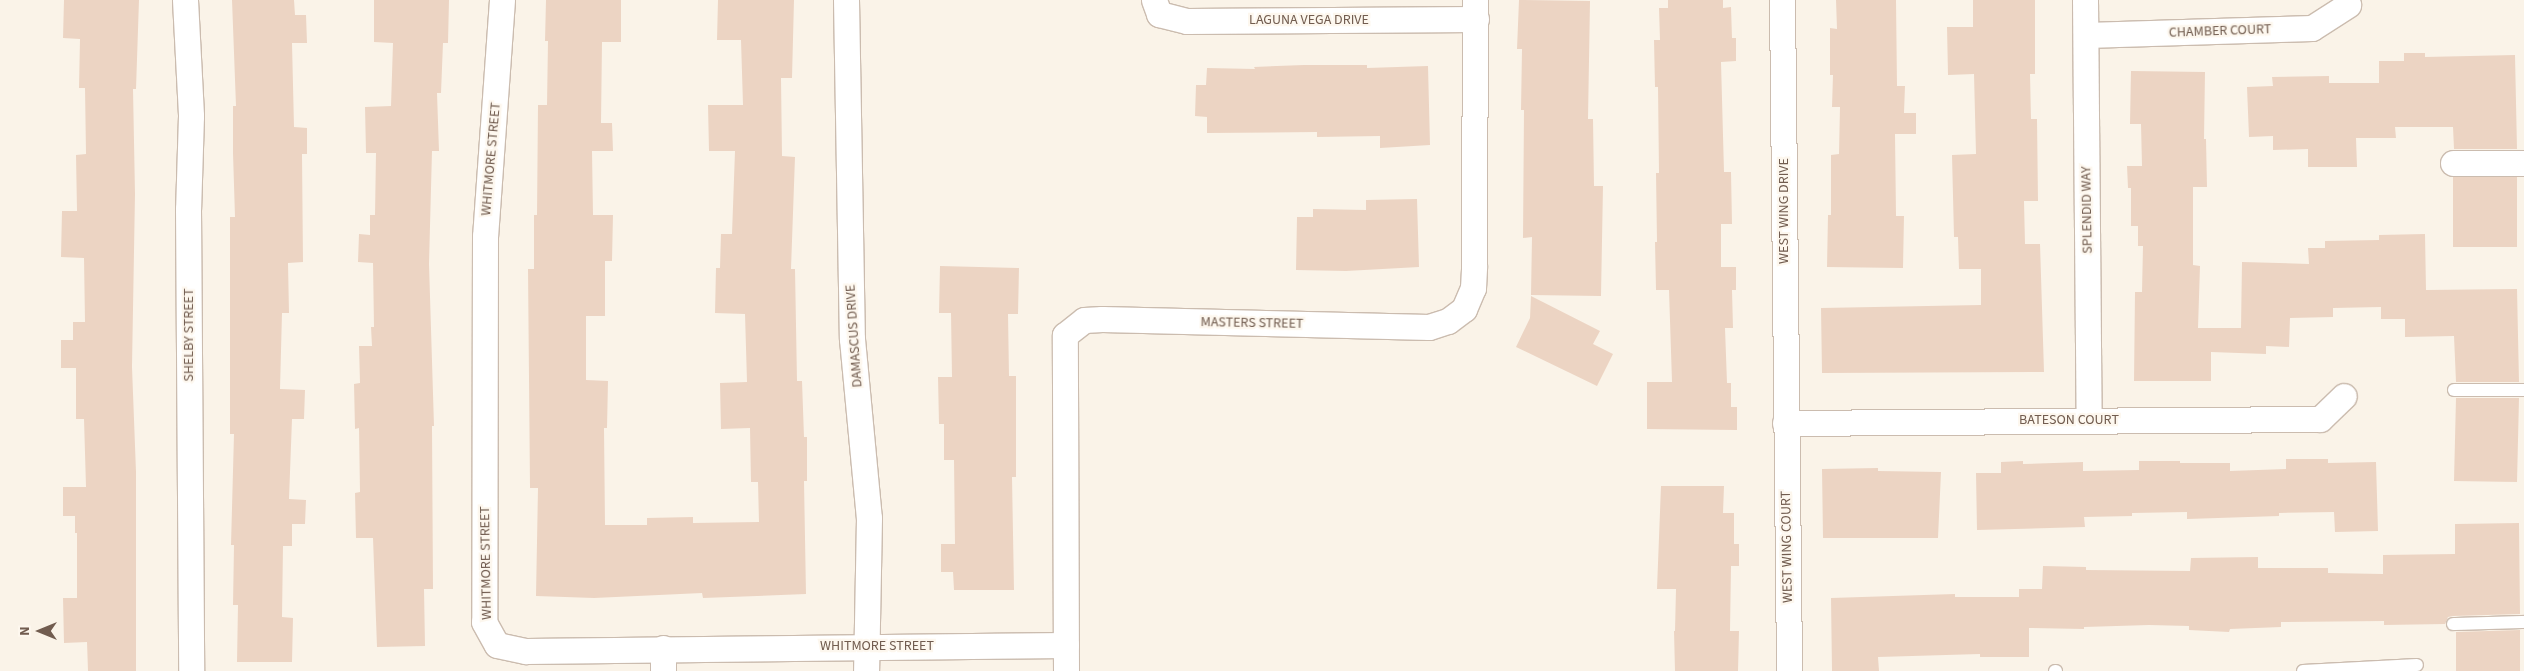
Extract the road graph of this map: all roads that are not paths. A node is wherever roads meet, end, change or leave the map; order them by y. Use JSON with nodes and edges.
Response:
{"nodes":[{"id":1,"x":185,"y":0,"type":"edge"},
{"id":2,"x":502,"y":0,"type":"edge"},
{"id":3,"x":846,"y":0,"type":"edge"},
{"id":4,"x":1154,"y":0,"type":"edge"},
{"id":5,"x":1782,"y":0,"type":"edge"},
{"id":6,"x":2085,"y":0,"type":"edge"},
{"id":7,"x":2348,"y":5,"type":"dead end"},
{"id":8,"x":1476,"y":10,"type":"edge"},
{"id":9,"x":2086,"y":35,"type":"junction"},
{"id":10,"x":2453,"y":162,"type":"dead end"},
{"id":11,"x":2524,"y":162,"type":"edge"},
{"id":12,"x":2454,"y":390,"type":"dead end"},
{"id":13,"x":2524,"y":390,"type":"edge"},
{"id":14,"x":2344,"y":396,"type":"dead end"},
{"id":15,"x":2089,"y":420,"type":"junction"},
{"id":16,"x":1785,"y":423,"type":"junction"},
{"id":17,"x":2524,"y":622,"type":"edge"},
{"id":18,"x":2453,"y":624,"type":"dead end"},
{"id":19,"x":1066,"y":645,"type":"junction"},
{"id":20,"x":866,"y":646,"type":"junction"},
{"id":21,"x":663,"y":659,"type":"edge"},
{"id":22,"x":2417,"y":665,"type":"dead end"},
{"id":23,"x":191,"y":671,"type":"edge"},
{"id":24,"x":866,"y":671,"type":"edge"},
{"id":25,"x":1066,"y":671,"type":"edge"},
{"id":26,"x":1789,"y":671,"type":"edge"},
{"id":27,"x":2302,"y":671,"type":"edge"}],
"edges":[{"from":1,"to":23,"type":"street","name":"SHELBY STREET"},
{"from":2,"to":21,"type":"street","name":"WHITMORE STREET"},
{"from":3,"to":20,"type":"street","name":"DAMASCUS DRIVE"},
{"from":4,"to":8,"type":"street","name":"LAGUNA VEGA DRIVE"},
{"from":5,"to":16,"type":"street","name":"WEST WING DRIVE"},
{"from":6,"to":9,"type":"street","name":"SPLENDID WAY"},
{"from":7,"to":9,"type":"street","name":"CHAMBER COURT"},
{"from":8,"to":19,"type":"street","name":"MASTERS STREET"},
{"from":9,"to":15,"type":"street","name":"SPLENDID WAY"},
{"from":10,"to":11,"type":"street"},
{"from":12,"to":13,"type":"lane"},
{"from":14,"to":15,"type":"street","name":"BATESON COURT"},
{"from":15,"to":16,"type":"street","name":"BATESON COURT"},
{"from":16,"to":26,"type":"street","name":"WEST WING COURT"},
{"from":17,"to":18,"type":"lane"},
{"from":19,"to":20,"type":"street","name":"WHITMORE STREET"},
{"from":19,"to":25,"type":"street","name":"MASTERS STREET"},
{"from":20,"to":21,"type":"street","name":"WHITMORE STREET"},
{"from":20,"to":24,"type":"street","name":"DAMASCUS DRIVE"},
{"from":22,"to":27,"type":"lane"}]}
